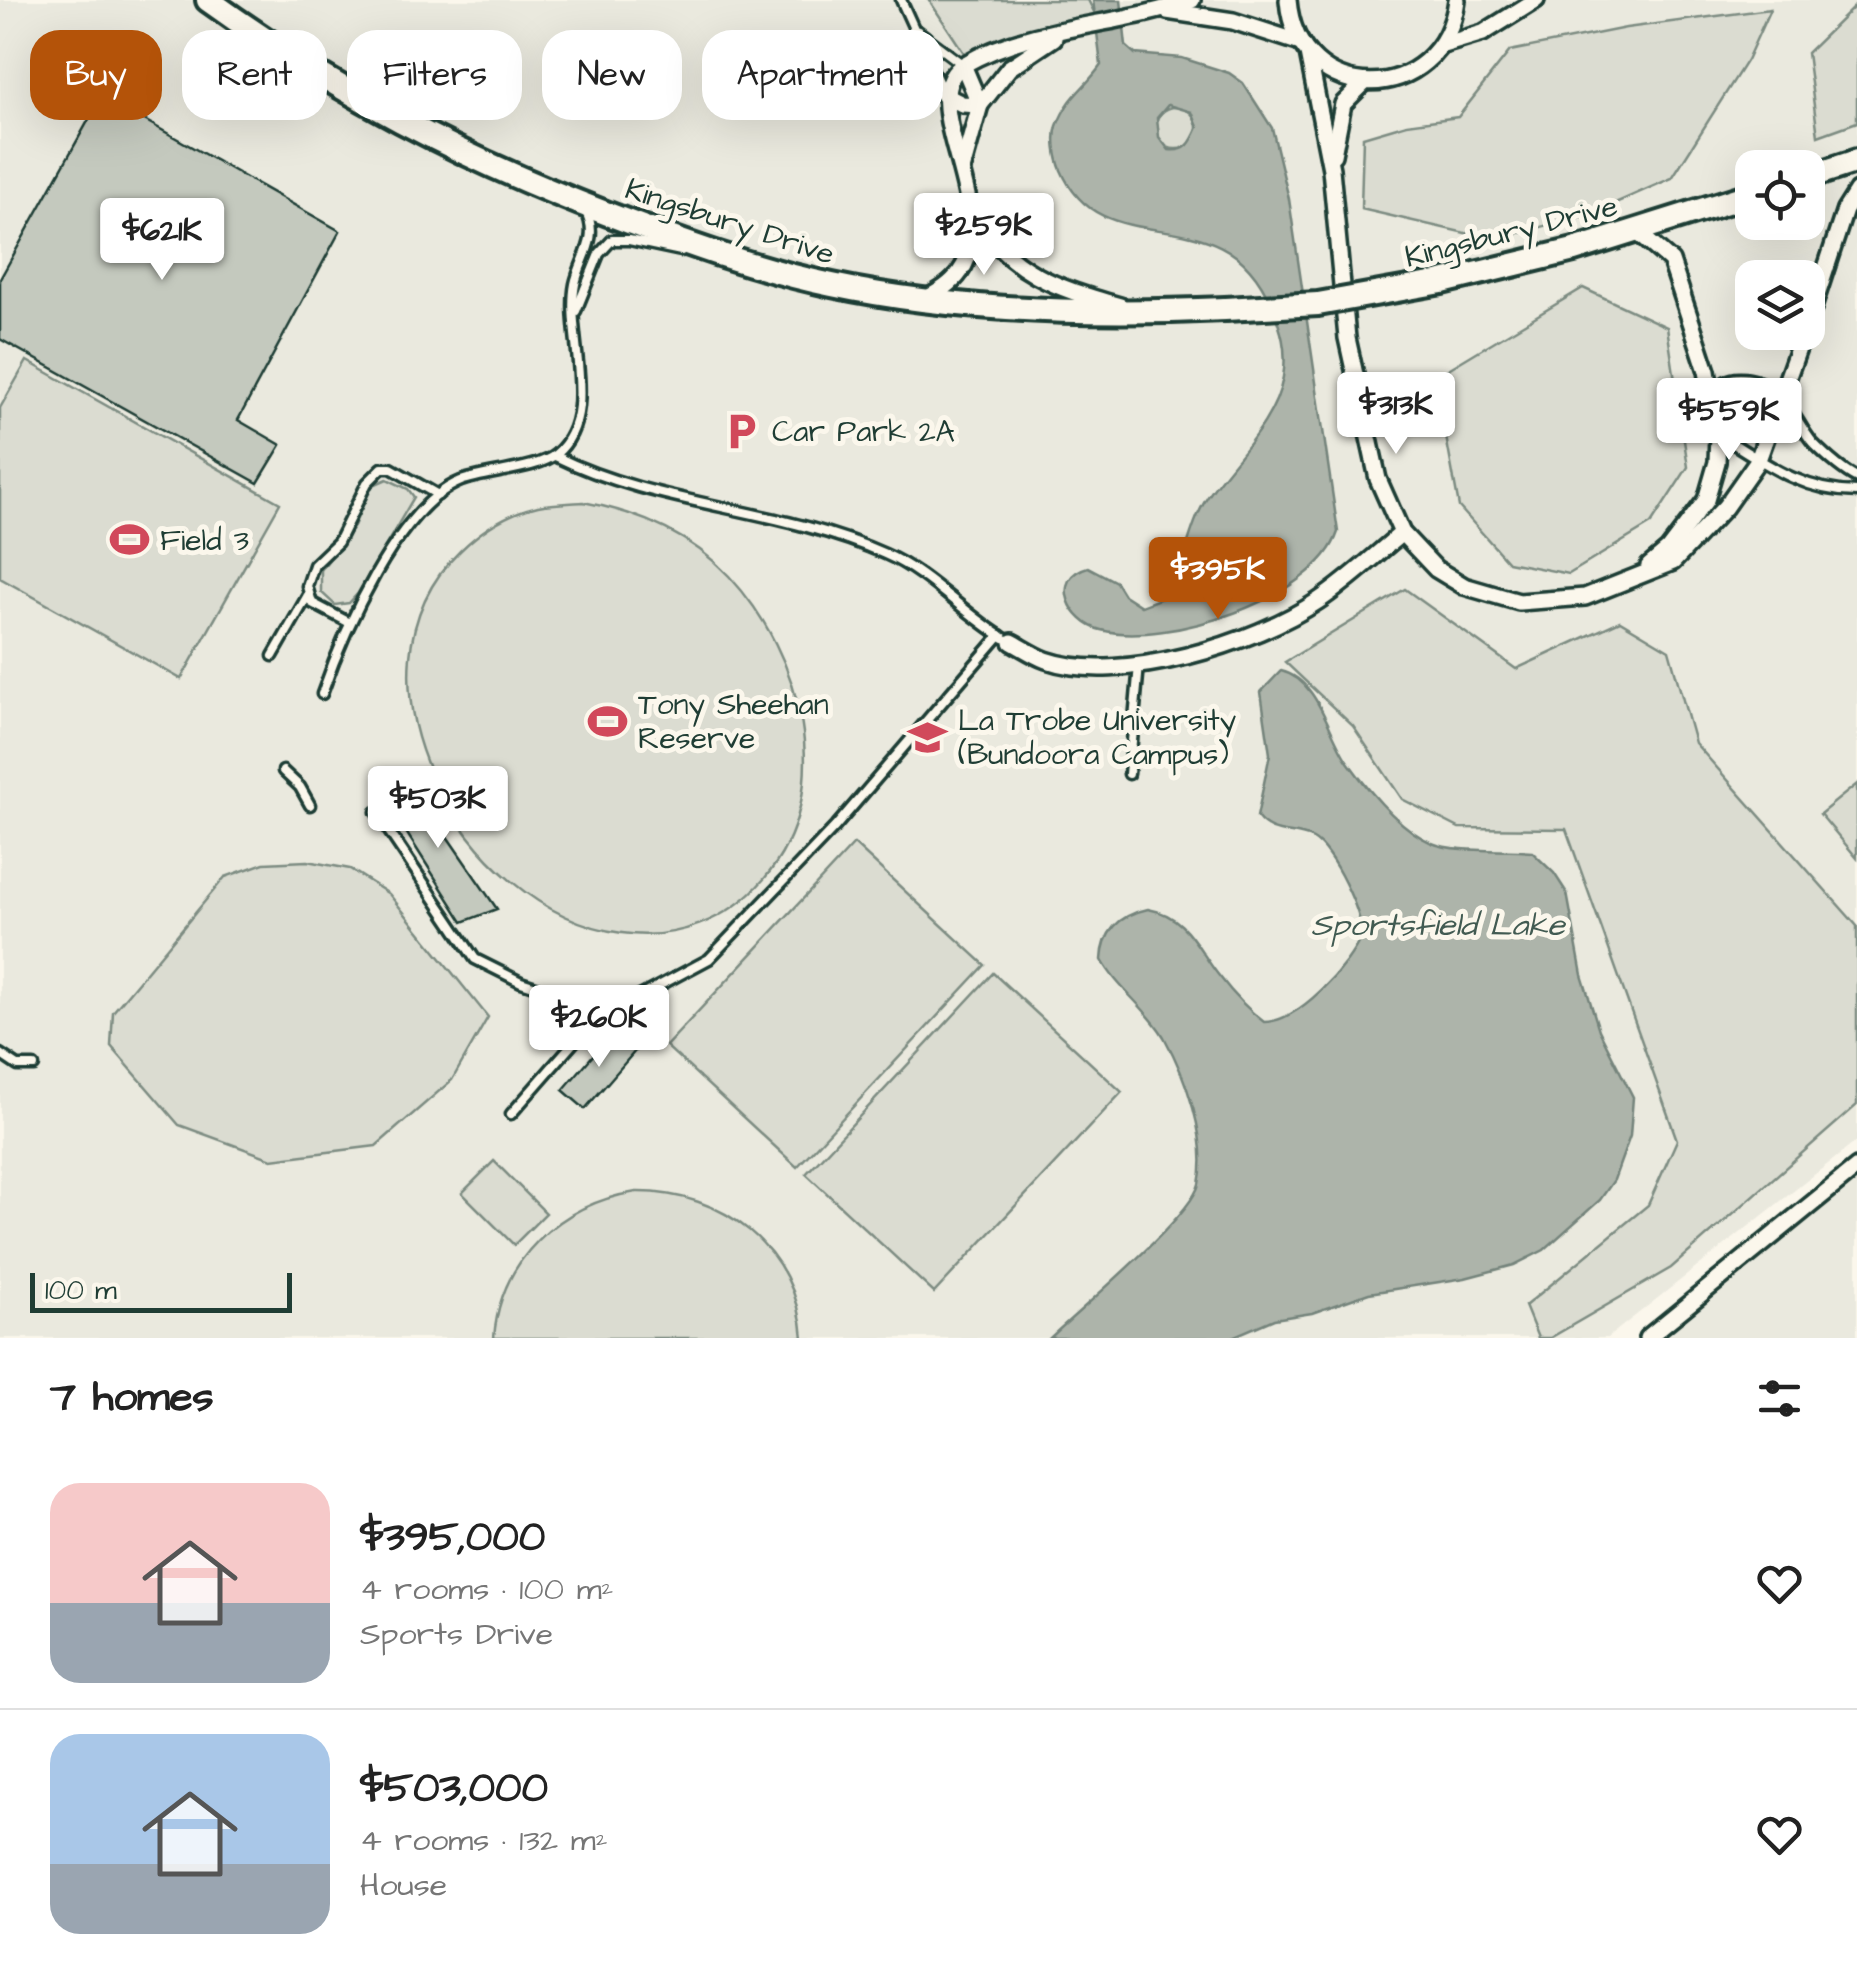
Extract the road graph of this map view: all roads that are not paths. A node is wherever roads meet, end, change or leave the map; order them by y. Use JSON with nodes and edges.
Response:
{"nodes":[{"id":1,"x":208,"y":0,"type":"edge"},
{"id":2,"x":901,"y":0,"type":"edge"},
{"id":3,"x":1192,"y":0,"type":"edge"},
{"id":4,"x":1288,"y":0,"type":"edge"},
{"id":5,"x":1457,"y":0,"type":"edge"},
{"id":6,"x":1536,"y":0,"type":"edge"},
{"id":7,"x":1163,"y":11,"type":"junction"},
{"id":8,"x":1076,"y":28,"type":"junction"},
{"id":9,"x":917,"y":30,"type":"edge"},
{"id":10,"x":1443,"y":45,"type":"junction"},
{"id":11,"x":1304,"y":48,"type":"junction"},
{"id":12,"x":943,"y":49,"type":"edge"},
{"id":13,"x":963,"y":64,"type":"junction"},
{"id":14,"x":1365,"y":82,"type":"junction"},
{"id":15,"x":944,"y":95,"type":"junction"},
{"id":16,"x":980,"y":105,"type":"junction"},
{"id":17,"x":1857,"y":161,"type":"edge"},
{"id":18,"x":1331,"y":169,"type":"junction"},
{"id":19,"x":962,"y":170,"type":"junction"},
{"id":20,"x":1825,"y":171,"type":"edge"},
{"id":21,"x":1857,"y":191,"type":"edge"},
{"id":22,"x":1735,"y":199,"type":"edge"},
{"id":23,"x":581,"y":204,"type":"junction"},
{"id":24,"x":972,"y":214,"type":"junction"},
{"id":25,"x":1636,"y":231,"type":"junction"},
{"id":26,"x":711,"y":252,"type":"junction"},
{"id":27,"x":1825,"y":272,"type":"edge"},
{"id":28,"x":924,"y":300,"type":"junction"},
{"id":29,"x":1146,"y":313,"type":"junction"},
{"id":30,"x":574,"y":315,"type":"junction"},
{"id":31,"x":1798,"y":350,"type":"edge"},
{"id":32,"x":1712,"y":394,"type":"junction"},
{"id":33,"x":1782,"y":398,"type":"junction"},
{"id":34,"x":1718,"y":434,"type":"junction"},
{"id":35,"x":555,"y":456,"type":"junction"},
{"id":36,"x":1758,"y":460,"type":"junction"},
{"id":37,"x":1857,"y":478,"type":"edge"},
{"id":38,"x":1857,"y":492,"type":"edge"},
{"id":39,"x":438,"y":495,"type":"junction"},
{"id":40,"x":1402,"y":533,"type":"junction"},
{"id":41,"x":1630,"y":581,"type":"junction"},
{"id":42,"x":308,"y":595,"type":"junction"},
{"id":43,"x":350,"y":623,"type":"junction"},
{"id":44,"x":1006,"y":639,"type":"junction"},
{"id":45,"x":273,"y":656,"type":"dead end"},
{"id":46,"x":1139,"y":665,"type":"junction"},
{"id":47,"x":322,"y":694,"type":"dead end"},
{"id":48,"x":283,"y":771,"type":"dead end"},
{"id":49,"x":1130,"y":774,"type":"dead end"},
{"id":50,"x":310,"y":804,"type":"dead end"},
{"id":51,"x":376,"y":812,"type":"dead end"},
{"id":52,"x":602,"y":1009,"type":"junction"},
{"id":53,"x":0,"y":1054,"type":"edge"},
{"id":54,"x":34,"y":1066,"type":"dead end"},
{"id":55,"x":511,"y":1114,"type":"dead end"},
{"id":56,"x":1857,"y":1167,"type":"edge"},
{"id":57,"x":1647,"y":1338,"type":"edge"}],
"edges":[{"from":1,"to":23,"type":"main road","name":"Kingsbury Drive"},
{"from":2,"to":9,"type":"lane"},
{"from":3,"to":7,"type":"street"},
{"from":4,"to":11,"type":"street"},
{"from":5,"to":10,"type":"street"},
{"from":6,"to":10,"type":"street"},
{"from":7,"to":8,"type":"street"},
{"from":7,"to":11,"type":"street"},
{"from":8,"to":13,"type":"street"},
{"from":8,"to":16,"type":"street"},
{"from":10,"to":14,"type":"street"},
{"from":11,"to":14,"type":"street"},
{"from":11,"to":18,"type":"street"},
{"from":12,"to":13,"type":"lane"},
{"from":13,"to":15,"type":"street"},
{"from":13,"to":16,"type":"street"},
{"from":14,"to":18,"type":"street"},
{"from":15,"to":16,"type":"street"},
{"from":15,"to":19,"type":"street"},
{"from":16,"to":19,"type":"street"},
{"from":17,"to":20,"type":"main road"},
{"from":18,"to":40,"type":"street"},
{"from":19,"to":24,"type":"street"},
{"from":21,"to":27,"type":"street"},
{"from":22,"to":25,"type":"main road","name":"Kingsbury Drive"},
{"from":23,"to":26,"type":"main road","name":"Kingsbury Drive"},
{"from":23,"to":30,"type":"lane"},
{"from":24,"to":28,"type":"street"},
{"from":24,"to":29,"type":"street"},
{"from":25,"to":29,"type":"main road","name":"Kingsbury Drive","bridge":true},
{"from":25,"to":32,"type":"street"},
{"from":26,"to":28,"type":"main road","name":"Kingsbury Drive"},
{"from":26,"to":30,"type":"lane"},
{"from":28,"to":29,"type":"main road","name":"Kingsbury Drive"},
{"from":30,"to":35,"type":"lane"},
{"from":31,"to":33,"type":"street"},
{"from":32,"to":33,"type":"lane"},
{"from":32,"to":34,"type":"street"},
{"from":33,"to":36,"type":"street"},
{"from":33,"to":37,"type":"lane"},
{"from":34,"to":36,"type":"lane"},
{"from":34,"to":41,"type":"street"},
{"from":35,"to":39,"type":"lane"},
{"from":35,"to":44,"type":"lane"},
{"from":36,"to":38,"type":"lane"},
{"from":36,"to":41,"type":"street"},
{"from":39,"to":42,"type":"lane"},
{"from":39,"to":43,"type":"lane"},
{"from":40,"to":41,"type":"street"},
{"from":40,"to":46,"type":"street"},
{"from":42,"to":43,"type":"lane"},
{"from":42,"to":45,"type":"lane"},
{"from":43,"to":47,"type":"lane"},
{"from":44,"to":46,"type":"street"},
{"from":44,"to":52,"type":"lane"},
{"from":46,"to":49,"type":"lane"},
{"from":48,"to":50,"type":"lane"},
{"from":51,"to":52,"type":"lane"},
{"from":52,"to":55,"type":"lane"},
{"from":53,"to":54,"type":"lane"},
{"from":56,"to":57,"type":"street"}]}
